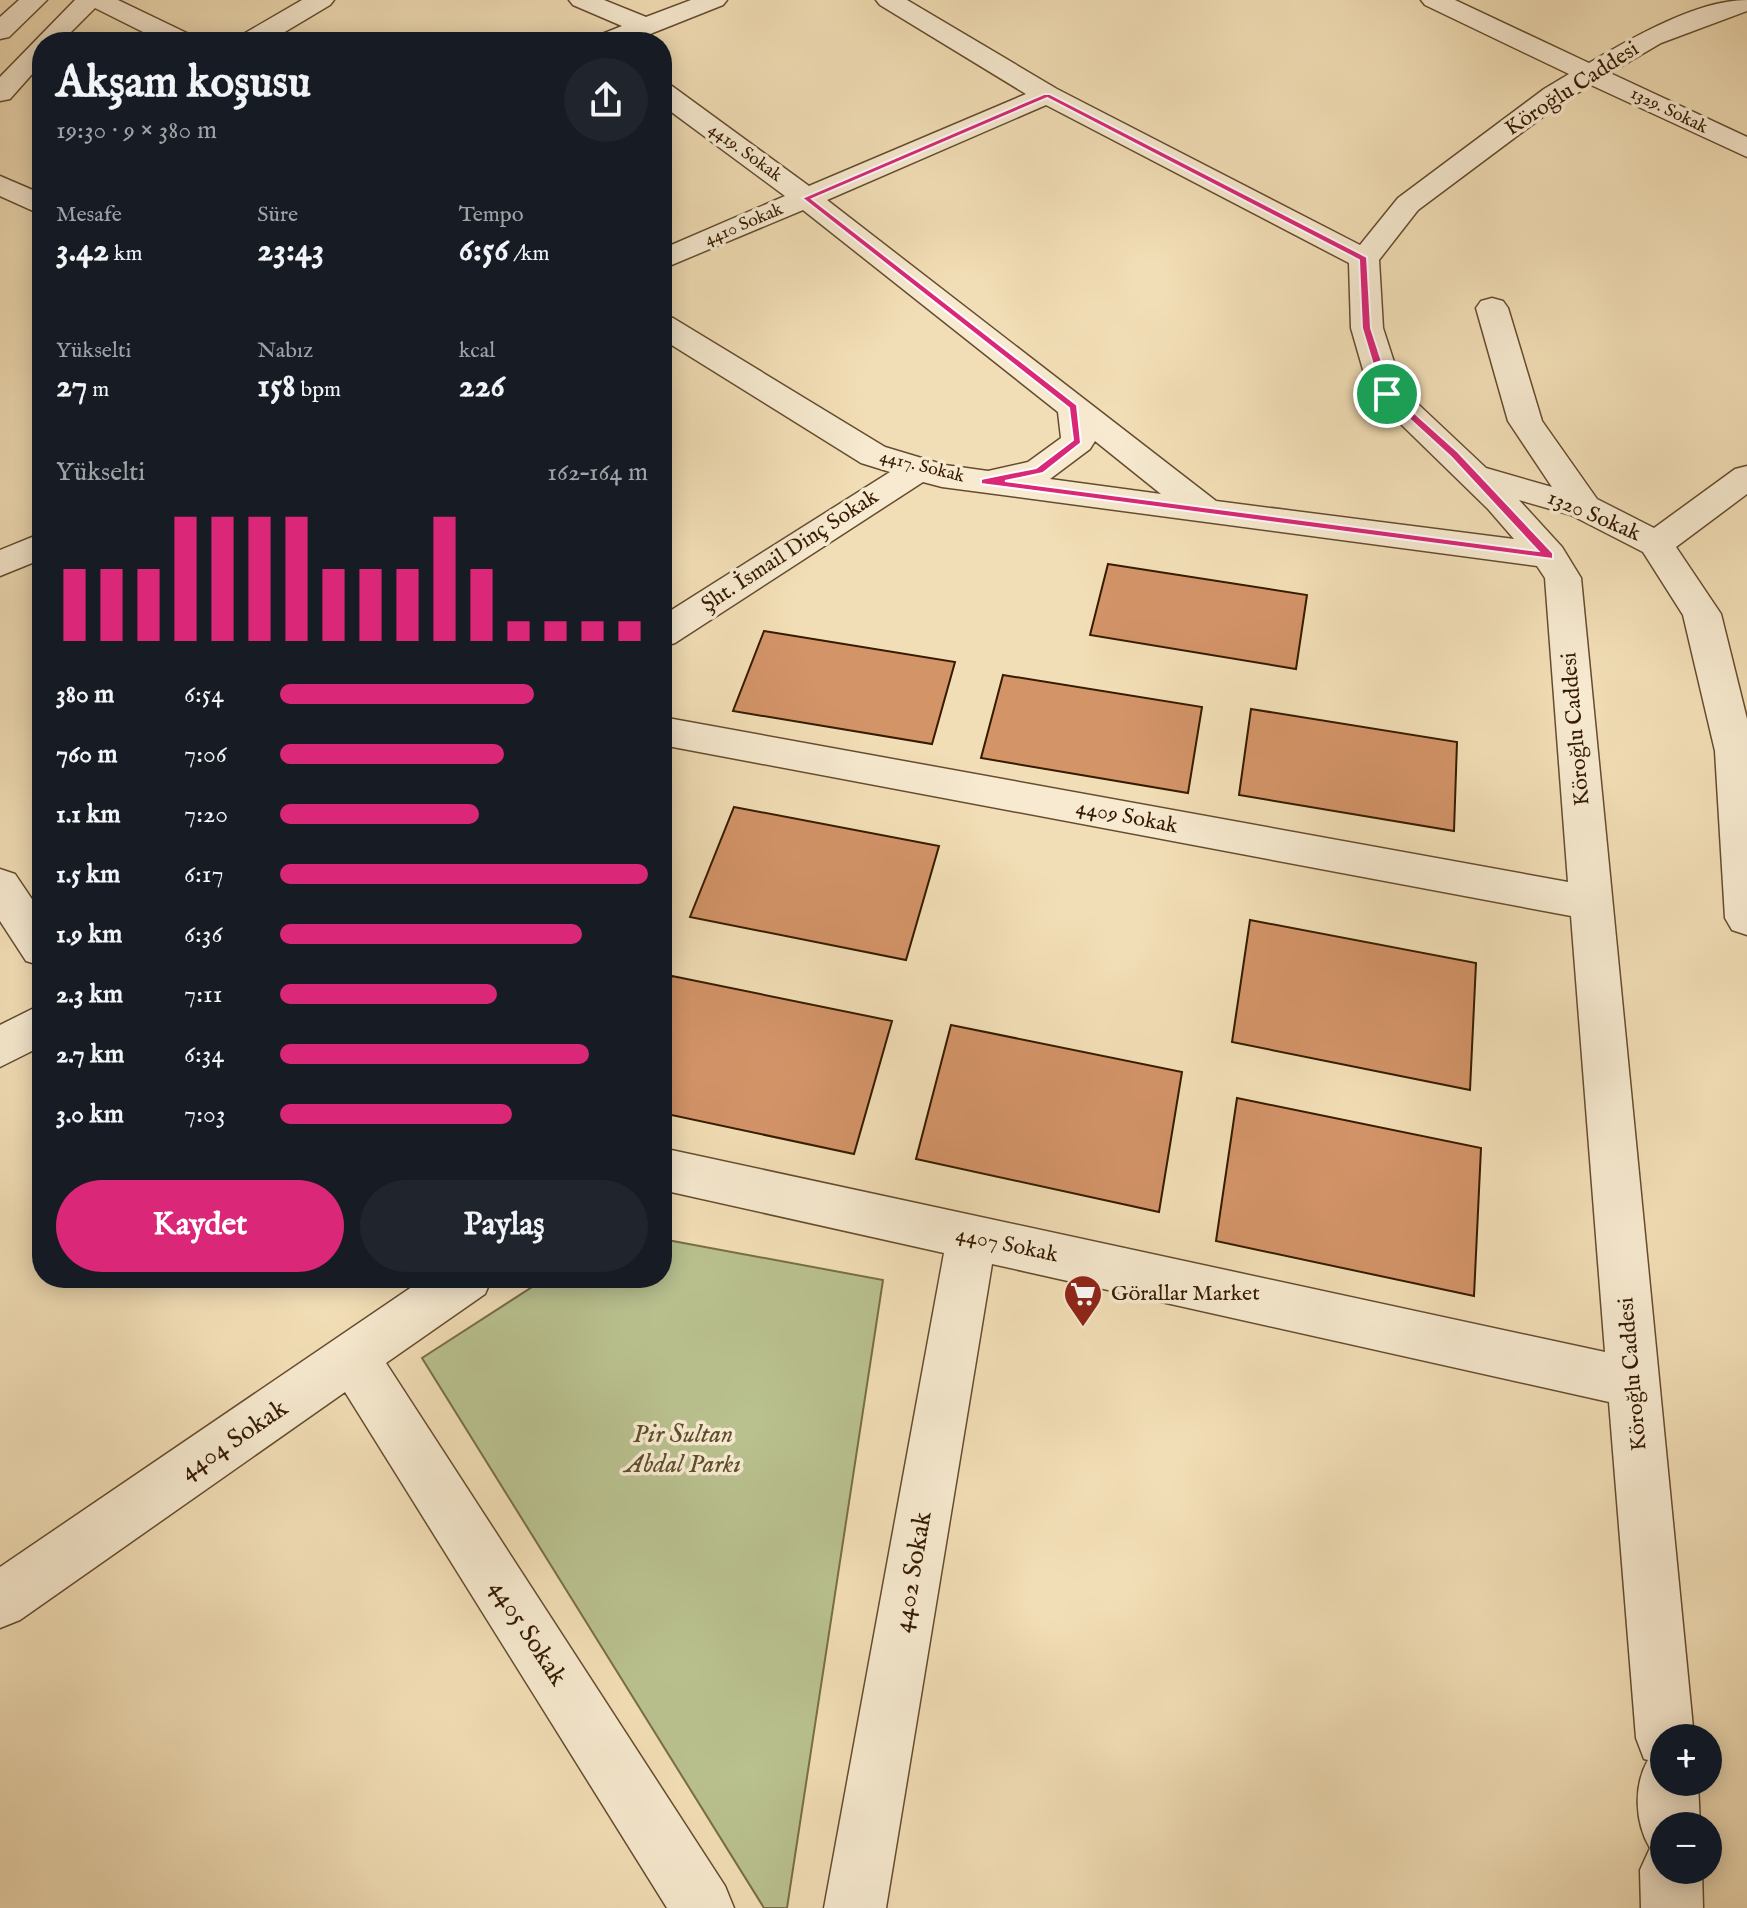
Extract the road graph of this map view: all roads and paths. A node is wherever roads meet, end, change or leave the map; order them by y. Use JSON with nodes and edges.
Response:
{"nodes":[{"id":1,"x":34,"y":0,"type":"edge"},
{"id":2,"x":90,"y":0,"type":"edge"},
{"id":3,"x":98,"y":0,"type":"edge"},
{"id":4,"x":321,"y":0,"type":"edge"},
{"id":5,"x":582,"y":0,"type":"edge"},
{"id":6,"x":714,"y":0,"type":"edge"},
{"id":7,"x":889,"y":0,"type":"edge"},
{"id":8,"x":1434,"y":0,"type":"edge"},
{"id":9,"x":1677,"y":0,"type":"edge"},
{"id":10,"x":1747,"y":2,"type":"edge"},
{"id":11,"x":1709,"y":15,"type":"junction"},
{"id":12,"x":644,"y":26,"type":"junction"},
{"id":13,"x":0,"y":31,"type":"edge"},
{"id":14,"x":56,"y":32,"type":"edge"},
{"id":15,"x":164,"y":32,"type":"edge"},
{"id":16,"x":266,"y":32,"type":"edge"},
{"id":17,"x":630,"y":32,"type":"edge"},
{"id":18,"x":32,"y":58,"type":"edge"},
{"id":19,"x":1590,"y":73,"type":"junction"},
{"id":20,"x":0,"y":93,"type":"edge"},
{"id":21,"x":1047,"y":95,"type":"junction"},
{"id":22,"x":672,"y":99,"type":"edge"},
{"id":23,"x":1747,"y":148,"type":"edge"},
{"id":24,"x":0,"y":185,"type":"edge"},
{"id":25,"x":806,"y":198,"type":"junction"},
{"id":26,"x":32,"y":201,"type":"edge"},
{"id":27,"x":672,"y":256,"type":"edge"},
{"id":28,"x":1364,"y":259,"type":"junction"},
{"id":29,"x":1492,"y":308,"type":"dead end"},
{"id":30,"x":672,"y":331,"type":"edge"},
{"id":31,"x":1074,"y":407,"type":"junction"},
{"id":32,"x":919,"y":469,"type":"junction"},
{"id":33,"x":1477,"y":477,"type":"junction"},
{"id":34,"x":985,"y":481,"type":"junction"},
{"id":35,"x":1744,"y":483,"type":"edge"},
{"id":36,"x":1584,"y":507,"type":"junction"},
{"id":37,"x":1206,"y":511,"type":"junction"},
{"id":38,"x":1656,"y":544,"type":"junction"},
{"id":39,"x":32,"y":550,"type":"edge"},
{"id":40,"x":1549,"y":556,"type":"junction"},
{"id":41,"x":0,"y":564,"type":"edge"},
{"id":42,"x":672,"y":628,"type":"edge"},
{"id":43,"x":672,"y":733,"type":"edge"},
{"id":44,"x":0,"y":886,"type":"edge"},
{"id":45,"x":1591,"y":903,"type":"junction"},
{"id":46,"x":1747,"y":918,"type":"edge"},
{"id":47,"x":32,"y":934,"type":"edge"},
{"id":48,"x":32,"y":1029,"type":"edge"},
{"id":49,"x":0,"y":1048,"type":"edge"},
{"id":50,"x":672,"y":1171,"type":"edge"},
{"id":51,"x":972,"y":1237,"type":"junction"},
{"id":52,"x":453,"y":1288,"type":"edge"},
{"id":53,"x":353,"y":1358,"type":"junction"},
{"id":54,"x":1634,"y":1383,"type":"junction"},
{"id":55,"x":0,"y":1600,"type":"edge"},
{"id":56,"x":1664,"y":1724,"type":"edge"},
{"id":57,"x":1671,"y":1884,"type":"edge"},
{"id":58,"x":703,"y":1908,"type":"edge"},
{"id":59,"x":855,"y":1908,"type":"edge"},
{"id":60,"x":1672,"y":1908,"type":"edge"}],
"edges":[{"from":1,"to":13,"type":"street"},
{"from":2,"to":14,"type":"street"},
{"from":3,"to":15,"type":"street"},
{"from":4,"to":16,"type":"street"},
{"from":5,"to":12,"type":"street"},
{"from":6,"to":12,"type":"street"},
{"from":7,"to":21,"type":"street"},
{"from":8,"to":19,"type":"street","name":"1329. Sokak"},
{"from":9,"to":11,"type":"street"},
{"from":10,"to":11,"type":"street","name":"Köroğlu Caddesi"},
{"from":11,"to":19,"type":"street","name":"Köroğlu Caddesi"},
{"from":12,"to":17,"type":"street"},
{"from":18,"to":20,"type":"street"},
{"from":19,"to":23,"type":"street","name":"1329. Sokak"},
{"from":19,"to":28,"type":"street","name":"Köroğlu Caddesi"},
{"from":21,"to":25,"type":"street","name":"4410 Sokak"},
{"from":21,"to":28,"type":"street"},
{"from":22,"to":25,"type":"street","name":"4419. Sokak"},
{"from":24,"to":26,"type":"street"},
{"from":25,"to":27,"type":"street","name":"4410 Sokak"},
{"from":25,"to":31,"type":"street","name":"4419. Sokak"},
{"from":28,"to":33,"type":"street","name":"Köroğlu Caddesi"},
{"from":29,"to":36,"type":"street"},
{"from":30,"to":32,"type":"street","name":"4417. Sokak"},
{"from":31,"to":34,"type":"street"},
{"from":31,"to":37,"type":"street","name":"4419. Sokak"},
{"from":32,"to":34,"type":"street","name":"4417. Sokak"},
{"from":32,"to":42,"type":"street","name":"Şht. İsmail Dinç Sokak"},
{"from":33,"to":36,"type":"street","name":"1320 Sokak"},
{"from":33,"to":40,"type":"street","name":"Köroğlu Caddesi"},
{"from":34,"to":37,"type":"street","name":"4417. Sokak"},
{"from":35,"to":38,"type":"street"},
{"from":36,"to":38,"type":"street","name":"1320 Sokak"},
{"from":37,"to":40,"type":"street","name":"4417. Sokak"},
{"from":38,"to":46,"type":"street","name":"1320 Sokak"},
{"from":39,"to":41,"type":"street"},
{"from":40,"to":45,"type":"street","name":"Köroğlu Caddesi"},
{"from":43,"to":45,"type":"street","name":"4409 Sokak"},
{"from":44,"to":47,"type":"street"},
{"from":45,"to":54,"type":"street","name":"Köroğlu Caddesi"},
{"from":48,"to":49,"type":"street"},
{"from":50,"to":51,"type":"street","name":"4407 Sokak"},
{"from":51,"to":54,"type":"street","name":"4407 Sokak"},
{"from":51,"to":59,"type":"street","name":"4402 Sokak"},
{"from":52,"to":53,"type":"street","name":"4404 Sokak"},
{"from":53,"to":55,"type":"street","name":"4404 Sokak"},
{"from":53,"to":58,"type":"street","name":"4405 Sokak"},
{"from":54,"to":56,"type":"street","name":"Köroğlu Caddesi"},
{"from":57,"to":60,"type":"street"}]}
